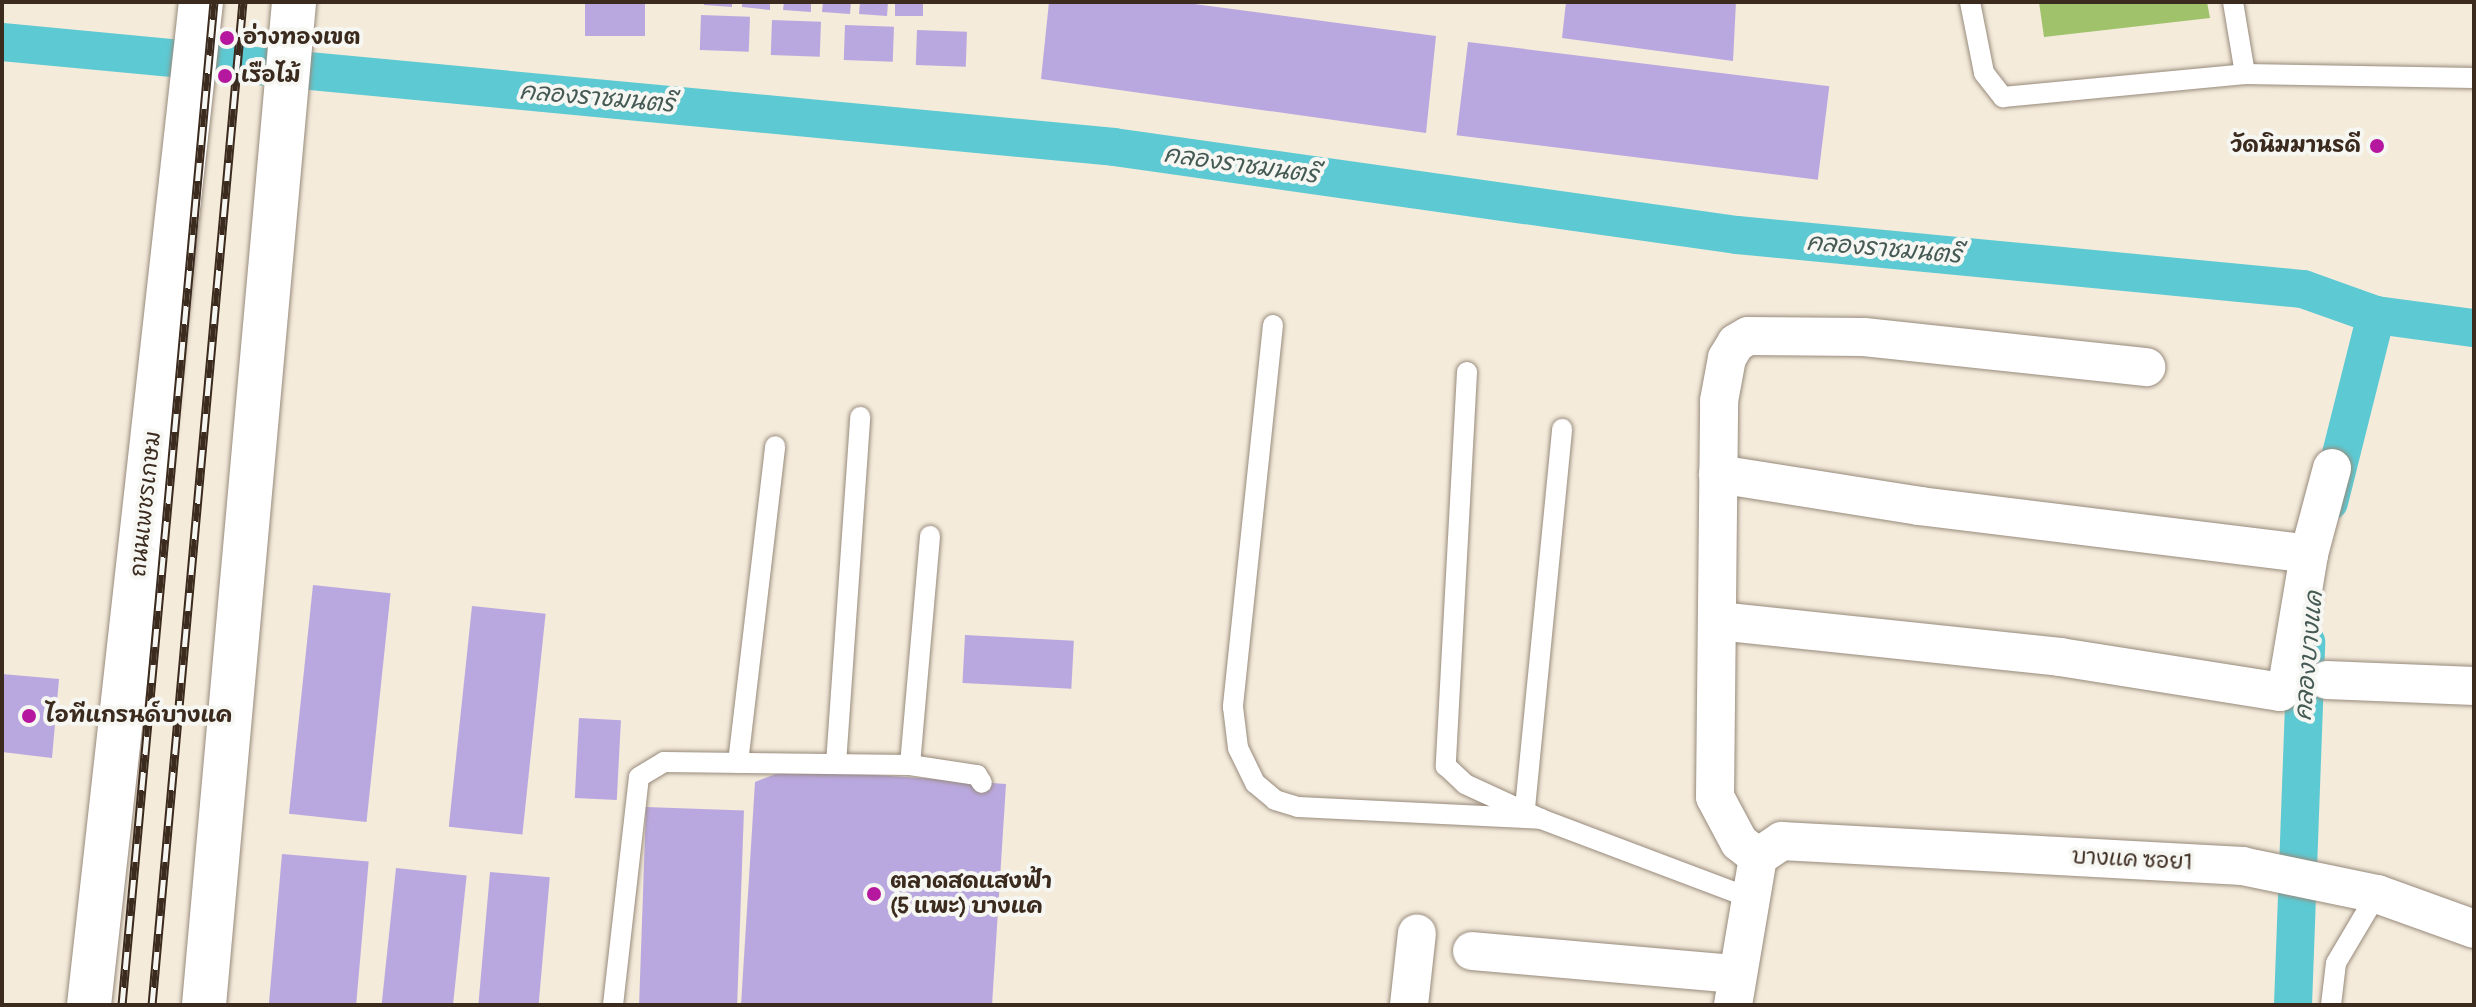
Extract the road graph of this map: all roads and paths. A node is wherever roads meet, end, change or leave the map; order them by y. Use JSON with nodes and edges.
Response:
{"nodes":[{"id":1,"x":201,"y":2,"type":"edge"},
{"id":2,"x":294,"y":2,"type":"edge"},
{"id":3,"x":1970,"y":2,"type":"edge"},
{"id":4,"x":2233,"y":2,"type":"edge"},
{"id":5,"x":2245,"y":74,"type":"junction"},
{"id":6,"x":2474,"y":78,"type":"edge"},
{"id":7,"x":1273,"y":325,"type":"dead end"},
{"id":8,"x":2146,"y":367,"type":"dead end"},
{"id":9,"x":1467,"y":372,"type":"dead end"},
{"id":10,"x":860,"y":417,"type":"dead end"},
{"id":11,"x":1562,"y":429,"type":"dead end"},
{"id":12,"x":775,"y":446,"type":"dead end"},
{"id":13,"x":2332,"y":468,"type":"dead end"},
{"id":14,"x":1718,"y":474,"type":"junction"},
{"id":15,"x":930,"y":536,"type":"dead end"},
{"id":16,"x":2309,"y":554,"type":"junction"},
{"id":17,"x":1718,"y":621,"type":"junction"},
{"id":18,"x":2327,"y":680,"type":"dead end"},
{"id":19,"x":2474,"y":686,"type":"edge"},
{"id":20,"x":738,"y":763,"type":"junction"},
{"id":21,"x":836,"y":764,"type":"junction"},
{"id":22,"x":910,"y":765,"type":"junction"},
{"id":23,"x":982,"y":783,"type":"dead end"},
{"id":24,"x":1533,"y":814,"type":"junction"},
{"id":25,"x":1770,"y":849,"type":"junction"},
{"id":26,"x":2363,"y":890,"type":"junction"},
{"id":27,"x":1747,"y":897,"type":"junction"},
{"id":28,"x":2474,"y":929,"type":"edge"},
{"id":29,"x":1417,"y":933,"type":"dead end"},
{"id":30,"x":1472,"y":951,"type":"dead end"},
{"id":31,"x":1735,"y":990,"type":"edge"},
{"id":32,"x":89,"y":1005,"type":"edge"},
{"id":33,"x":204,"y":1005,"type":"edge"},
{"id":34,"x":613,"y":1005,"type":"edge"},
{"id":35,"x":1409,"y":1005,"type":"edge"},
{"id":36,"x":2331,"y":1005,"type":"edge"}],
"edges":[{"from":1,"to":32,"type":"main road","name":"ถนนเพชรเกษม"},
{"from":2,"to":33,"type":"main road"},
{"from":3,"to":5,"type":"lane"},
{"from":4,"to":5,"type":"lane"},
{"from":5,"to":6,"type":"lane"},
{"from":7,"to":24,"type":"lane"},
{"from":8,"to":14,"type":"street"},
{"from":9,"to":24,"type":"lane"},
{"from":10,"to":21,"type":"lane"},
{"from":11,"to":24,"type":"lane"},
{"from":12,"to":20,"type":"lane"},
{"from":13,"to":16,"type":"street"},
{"from":14,"to":16,"type":"street"},
{"from":14,"to":17,"type":"street"},
{"from":15,"to":22,"type":"lane"},
{"from":16,"to":17,"type":"street"},
{"from":17,"to":25,"type":"street"},
{"from":18,"to":19,"type":"street"},
{"from":20,"to":21,"type":"lane"},
{"from":20,"to":34,"type":"lane"},
{"from":21,"to":22,"type":"lane"},
{"from":22,"to":23,"type":"lane"},
{"from":24,"to":27,"type":"lane"},
{"from":25,"to":26,"type":"street","name":"บางแค ซอย1"},
{"from":25,"to":27,"type":"street"},
{"from":26,"to":28,"type":"street","name":"บางแค ซอย1"},
{"from":26,"to":36,"type":"lane"},
{"from":27,"to":31,"type":"street"},
{"from":29,"to":35,"type":"street"},
{"from":30,"to":31,"type":"street"}]}
